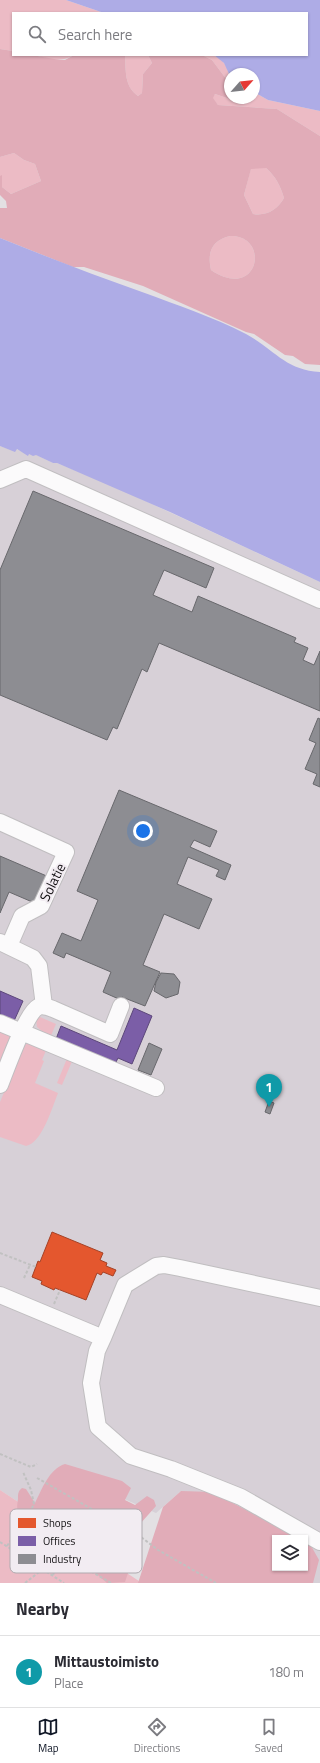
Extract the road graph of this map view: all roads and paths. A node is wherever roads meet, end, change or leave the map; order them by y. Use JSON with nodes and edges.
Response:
{"nodes":[{"id":1,"x":0,"y":480,"type":"edge"},
{"id":2,"x":320,"y":600,"type":"edge"},
{"id":3,"x":0,"y":822,"type":"edge"},
{"id":4,"x":4,"y":944,"type":"edge"},
{"id":5,"x":44,"y":1006,"type":"junction"},
{"id":6,"x":121,"y":1006,"type":"dead end"},
{"id":7,"x":0,"y":1023,"type":"edge"},
{"id":8,"x":22,"y":1032,"type":"junction"},
{"id":9,"x":0,"y":1085,"type":"edge"},
{"id":10,"x":156,"y":1088,"type":"dead end"},
{"id":11,"x":0,"y":1253,"type":"edge"},
{"id":12,"x":30,"y":1265,"type":"junction"},
{"id":13,"x":36,"y":1267,"type":"dead end"},
{"id":14,"x":24,"y":1278,"type":"dead end"},
{"id":15,"x":0,"y":1295,"type":"edge"},
{"id":16,"x":320,"y":1298,"type":"edge"},
{"id":17,"x":103,"y":1338,"type":"junction"},
{"id":18,"x":0,"y":1454,"type":"edge"},
{"id":19,"x":37,"y":1464,"type":"dead end"},
{"id":20,"x":23,"y":1472,"type":"dead end"},
{"id":21,"x":37,"y":1478,"type":"dead end"},
{"id":22,"x":32,"y":1509,"type":"edge"},
{"id":23,"x":92,"y":1509,"type":"edge"},
{"id":24,"x":142,"y":1537,"type":"edge"},
{"id":25,"x":0,"y":1542,"type":"edge"},
{"id":26,"x":10,"y":1542,"type":"edge"},
{"id":27,"x":320,"y":1542,"type":"edge"},
{"id":28,"x":7,"y":1546,"type":"junction"},
{"id":29,"x":10,"y":1548,"type":"edge"},
{"id":30,"x":39,"y":1573,"type":"edge"},
{"id":31,"x":49,"y":1573,"type":"edge"},
{"id":32,"x":55,"y":1573,"type":"edge"},
{"id":33,"x":95,"y":1573,"type":"edge"},
{"id":34,"x":52,"y":1575,"type":"junction"},
{"id":35,"x":25,"y":1583,"type":"edge"},
{"id":36,"x":64,"y":1583,"type":"edge"},
{"id":37,"x":111,"y":1583,"type":"edge"},
{"id":38,"x":216,"y":1583,"type":"edge"}],
"edges":[{"from":1,"to":2,"type":"lane"},
{"from":3,"to":4,"type":"lane","name":"Solatie"},
{"from":4,"to":5,"type":"lane"},
{"from":5,"to":6,"type":"lane"},
{"from":5,"to":8,"type":"lane"},
{"from":7,"to":8,"type":"lane"},
{"from":8,"to":9,"type":"lane"},
{"from":8,"to":10,"type":"lane"},
{"from":11,"to":12,"type":"path"},
{"from":12,"to":13,"type":"path"},
{"from":12,"to":14,"type":"path"},
{"from":15,"to":17,"type":"lane"},
{"from":16,"to":17,"type":"lane"},
{"from":17,"to":27,"type":"lane"},
{"from":18,"to":19,"type":"path"},
{"from":20,"to":22,"type":"path"},
{"from":21,"to":23,"type":"path"},
{"from":24,"to":38,"type":"path"},
{"from":25,"to":28,"type":"path"},
{"from":26,"to":28,"type":"path"},
{"from":28,"to":29,"type":"path"},
{"from":30,"to":35,"type":"path"},
{"from":31,"to":34,"type":"path"},
{"from":32,"to":34,"type":"path"},
{"from":33,"to":37,"type":"path"},
{"from":34,"to":36,"type":"path"}]}
